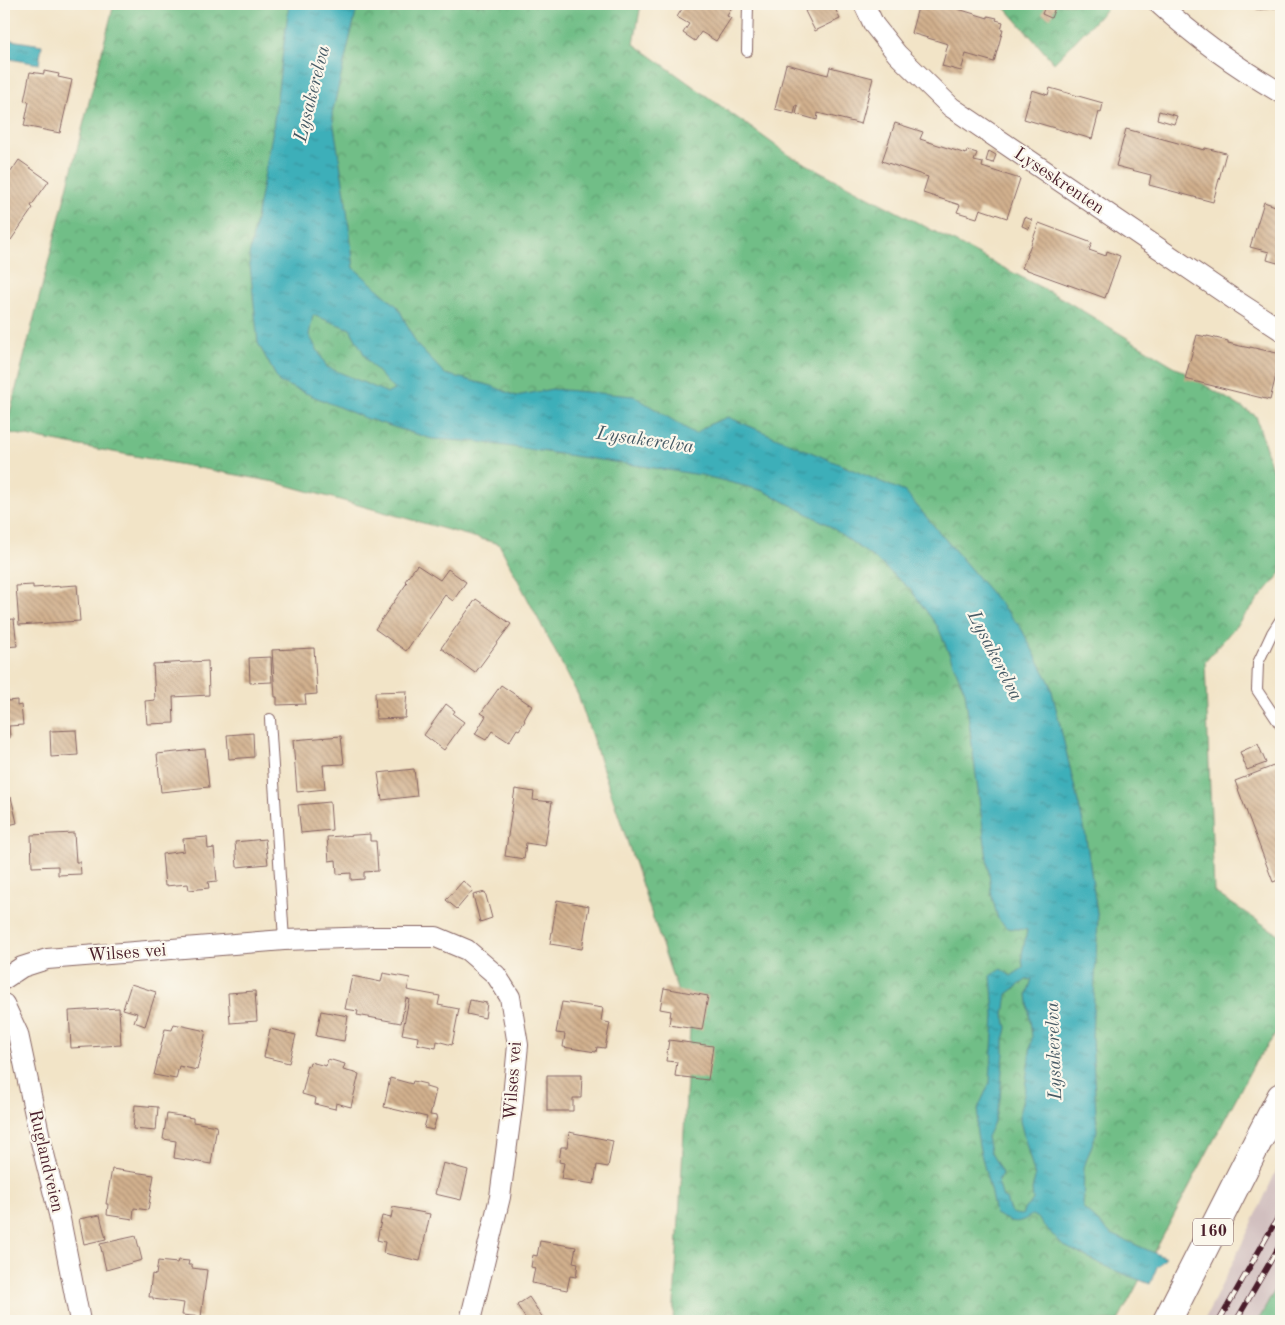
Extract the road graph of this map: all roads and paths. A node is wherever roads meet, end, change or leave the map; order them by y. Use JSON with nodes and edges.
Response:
{"nodes":[{"id":1,"x":748,"y":4,"type":"edge"},
{"id":2,"x":864,"y":4,"type":"edge"},
{"id":3,"x":1159,"y":4,"type":"edge"},
{"id":4,"x":747,"y":52,"type":"dead end"},
{"id":5,"x":1281,"y":93,"type":"edge"},
{"id":6,"x":1281,"y":330,"type":"edge"},
{"id":7,"x":1281,"y":618,"type":"edge"},
{"id":8,"x":270,"y":719,"type":"dead end"},
{"id":9,"x":1281,"y":726,"type":"edge"},
{"id":10,"x":284,"y":940,"type":"junction"},
{"id":11,"x":4,"y":979,"type":"edge"},
{"id":12,"x":4,"y":1004,"type":"edge"},
{"id":13,"x":1281,"y":1097,"type":"edge"},
{"id":14,"x":80,"y":1321,"type":"edge"},
{"id":15,"x":470,"y":1321,"type":"edge"},
{"id":16,"x":1168,"y":1321,"type":"edge"}],
"edges":[{"from":1,"to":4,"type":"lane"},
{"from":2,"to":6,"type":"street","name":"Lyseskrenten"},
{"from":3,"to":5,"type":"street"},
{"from":7,"to":9,"type":"lane"},
{"from":8,"to":10,"type":"lane"},
{"from":10,"to":11,"type":"street","name":"Wilses vei"},
{"from":10,"to":15,"type":"street","name":"Wilses vei"},
{"from":12,"to":14,"type":"street","name":"Ruglandveien"},
{"from":13,"to":16,"type":"main road","number":"160"}]}
